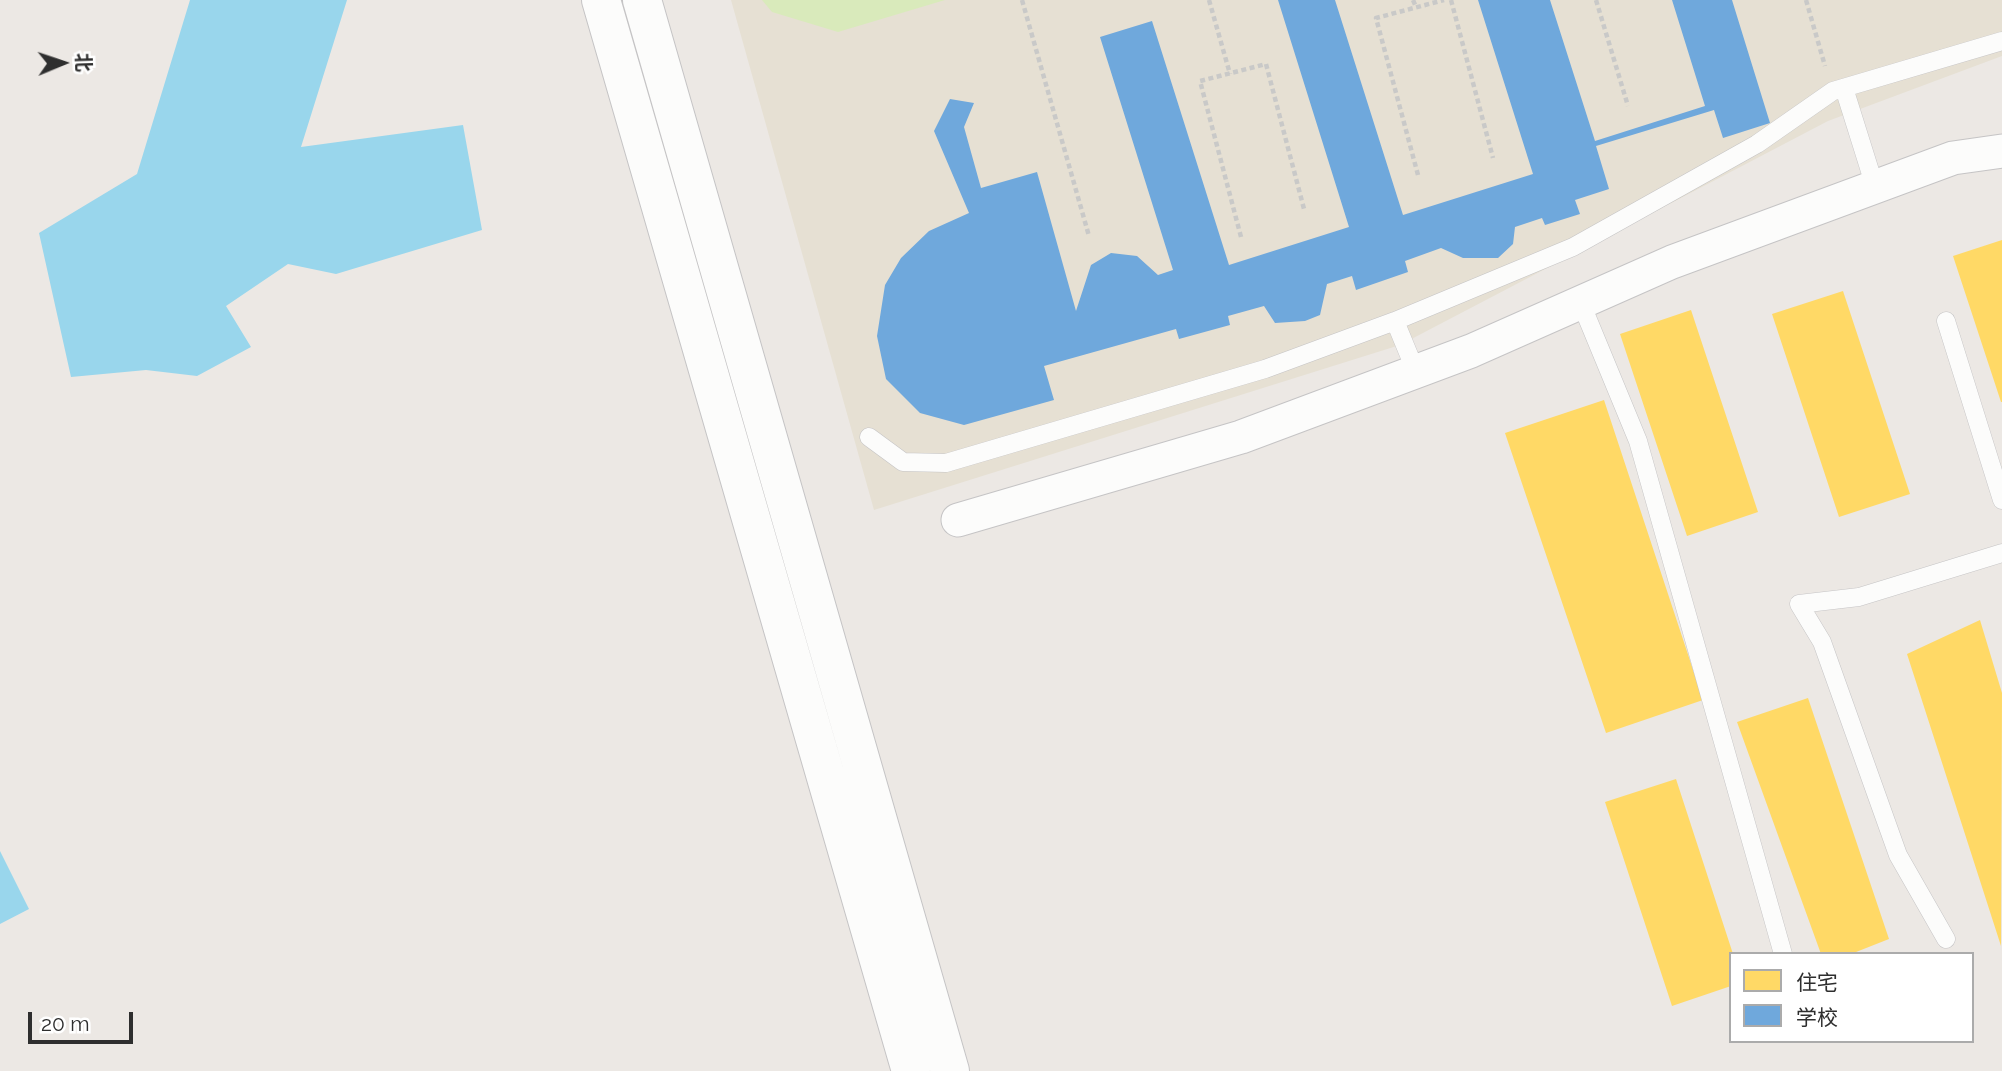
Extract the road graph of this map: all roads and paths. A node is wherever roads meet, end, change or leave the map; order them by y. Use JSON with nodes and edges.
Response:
{"nodes":[{"id":1,"x":601,"y":0,"type":"edge"},
{"id":2,"x":642,"y":0,"type":"edge"},
{"id":3,"x":1023,"y":0,"type":"edge"},
{"id":4,"x":1209,"y":0,"type":"edge"},
{"id":5,"x":1413,"y":0,"type":"edge"},
{"id":6,"x":1444,"y":0,"type":"edge"},
{"id":7,"x":1451,"y":0,"type":"edge"},
{"id":8,"x":1596,"y":0,"type":"edge"},
{"id":9,"x":1806,"y":0,"type":"edge"},
{"id":10,"x":1416,"y":7,"type":"junction"},
{"id":11,"x":2002,"y":41,"type":"edge"},
{"id":12,"x":1230,"y":74,"type":"junction"},
{"id":13,"x":1838,"y":90,"type":"junction"},
{"id":14,"x":1628,"y":106,"type":"dead end"},
{"id":15,"x":2002,"y":151,"type":"edge"},
{"id":16,"x":1493,"y":158,"type":"dead end"},
{"id":17,"x":1418,"y":176,"type":"dead end"},
{"id":18,"x":1875,"y":187,"type":"junction"},
{"id":19,"x":1304,"y":209,"type":"dead end"},
{"id":20,"x":1089,"y":236,"type":"dead end"},
{"id":21,"x":1241,"y":237,"type":"dead end"},
{"id":22,"x":1581,"y":303,"type":"junction"},
{"id":23,"x":1395,"y":321,"type":"junction"},
{"id":24,"x":1946,"y":321,"type":"dead end"},
{"id":25,"x":1416,"y":372,"type":"junction"},
{"id":26,"x":869,"y":437,"type":"dead end"},
{"id":27,"x":2002,"y":500,"type":"edge"},
{"id":28,"x":958,"y":520,"type":"dead end"},
{"id":29,"x":2002,"y":553,"type":"edge"},
{"id":30,"x":1946,"y":939,"type":"dead end"},
{"id":31,"x":1782,"y":952,"type":"edge"},
{"id":32,"x":911,"y":1071,"type":"edge"},
{"id":33,"x":950,"y":1071,"type":"edge"}],
"edges":[{"from":1,"to":32,"type":"street"},
{"from":2,"to":33,"type":"street"},
{"from":3,"to":20,"type":"path"},
{"from":4,"to":12,"type":"path"},
{"from":5,"to":10,"type":"path"},
{"from":6,"to":10,"type":"path"},
{"from":7,"to":16,"type":"path"},
{"from":8,"to":14,"type":"path"},
{"from":9,"to":13,"type":"path"},
{"from":10,"to":17,"type":"path"},
{"from":11,"to":13,"type":"lane"},
{"from":12,"to":19,"type":"path"},
{"from":12,"to":21,"type":"path"},
{"from":13,"to":18,"type":"lane"},
{"from":13,"to":23,"type":"lane"},
{"from":15,"to":18,"type":"street"},
{"from":18,"to":22,"type":"street"},
{"from":22,"to":25,"type":"street"},
{"from":22,"to":31,"type":"lane"},
{"from":23,"to":25,"type":"lane"},
{"from":23,"to":26,"type":"lane"},
{"from":24,"to":27,"type":"lane"},
{"from":25,"to":28,"type":"street"},
{"from":29,"to":30,"type":"lane"}]}
